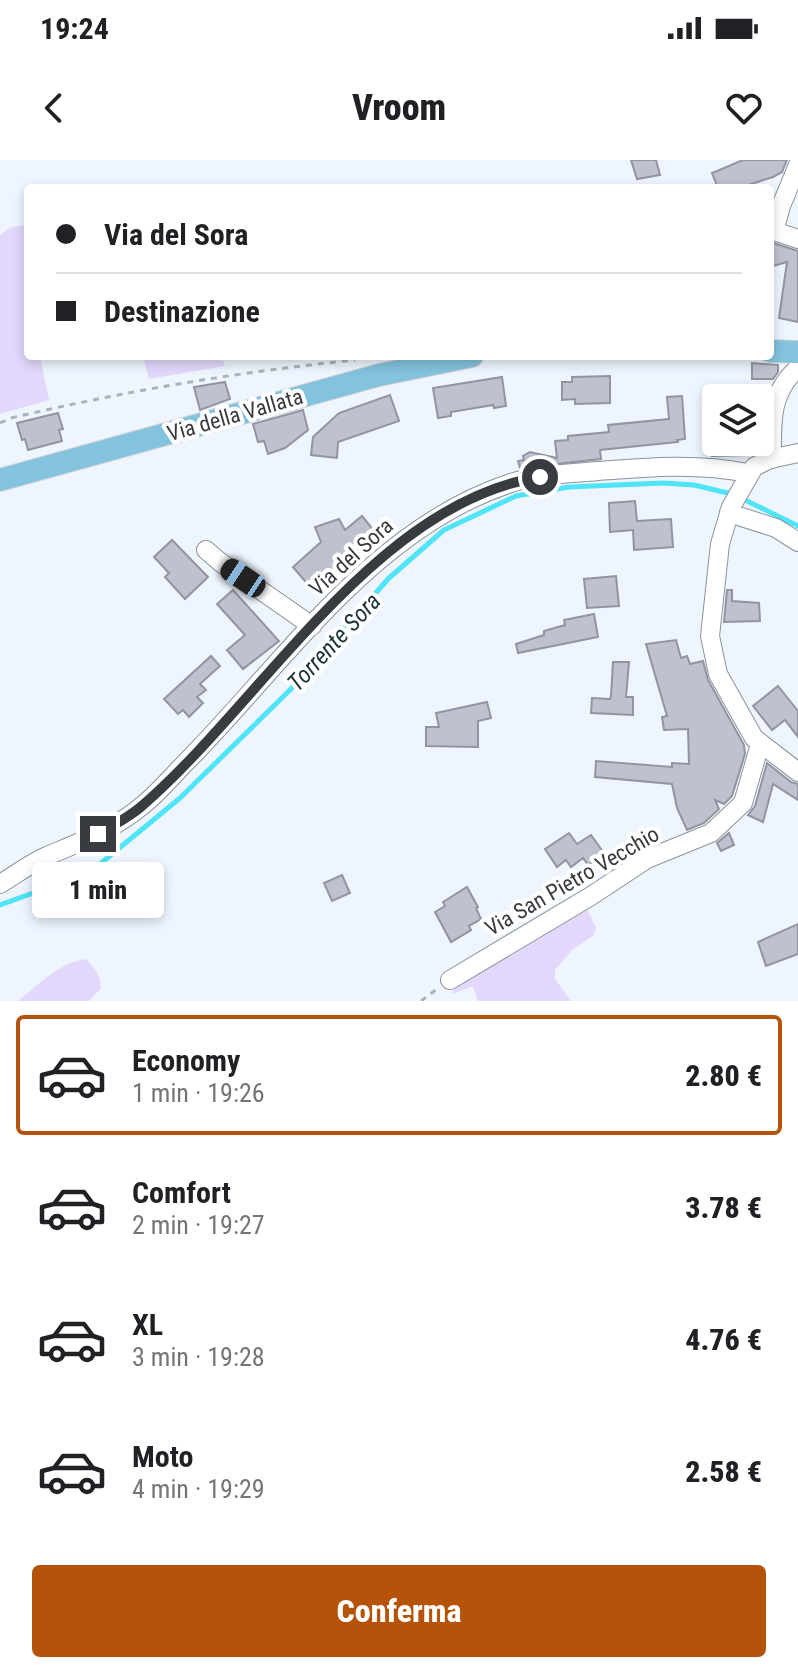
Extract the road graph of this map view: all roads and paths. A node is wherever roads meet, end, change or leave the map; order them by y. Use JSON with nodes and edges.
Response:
{"nodes":[{"id":1,"x":798,"y":165,"type":"edge"},
{"id":2,"x":774,"y":226,"type":"edge"},
{"id":3,"x":774,"y":233,"type":"edge"},
{"id":4,"x":798,"y":239,"type":"edge"},
{"id":5,"x":774,"y":351,"type":"edge"},
{"id":6,"x":798,"y":352,"type":"edge"},
{"id":7,"x":351,"y":360,"type":"edge"},
{"id":8,"x":452,"y":360,"type":"edge"},
{"id":9,"x":798,"y":368,"type":"edge"},
{"id":10,"x":0,"y":423,"type":"edge"},
{"id":11,"x":798,"y":453,"type":"edge"},
{"id":12,"x":772,"y":459,"type":"junction"},
{"id":13,"x":0,"y":480,"type":"edge"},
{"id":14,"x":745,"y":480,"type":"junction"},
{"id":15,"x":730,"y":510,"type":"junction"},
{"id":16,"x":798,"y":542,"type":"edge"},
{"id":17,"x":206,"y":550,"type":"dead end"},
{"id":18,"x":312,"y":626,"type":"junction"},
{"id":19,"x":760,"y":744,"type":"junction"},
{"id":20,"x":798,"y":772,"type":"edge"},
{"id":21,"x":0,"y":884,"type":"edge"},
{"id":22,"x":450,"y":980,"type":"dead end"}],
"edges":[{"from":1,"to":2,"type":"street"},
{"from":3,"to":4,"type":"street"},
{"from":5,"to":6,"type":"main road"},
{"from":7,"to":10,"type":"path"},
{"from":8,"to":13,"type":"main road","name":"Via della Vallata"},
{"from":9,"to":12,"type":"street"},
{"from":11,"to":12,"type":"street"},
{"from":12,"to":14,"type":"street"},
{"from":14,"to":15,"type":"street"},
{"from":14,"to":18,"type":"street","name":"Via del Sora"},
{"from":15,"to":16,"type":"street"},
{"from":15,"to":19,"type":"street"},
{"from":17,"to":18,"type":"street"},
{"from":18,"to":21,"type":"street","name":"Via del Sora"},
{"from":19,"to":20,"type":"street"},
{"from":19,"to":22,"type":"street","name":"Via San Pietro Vecchio"}]}
